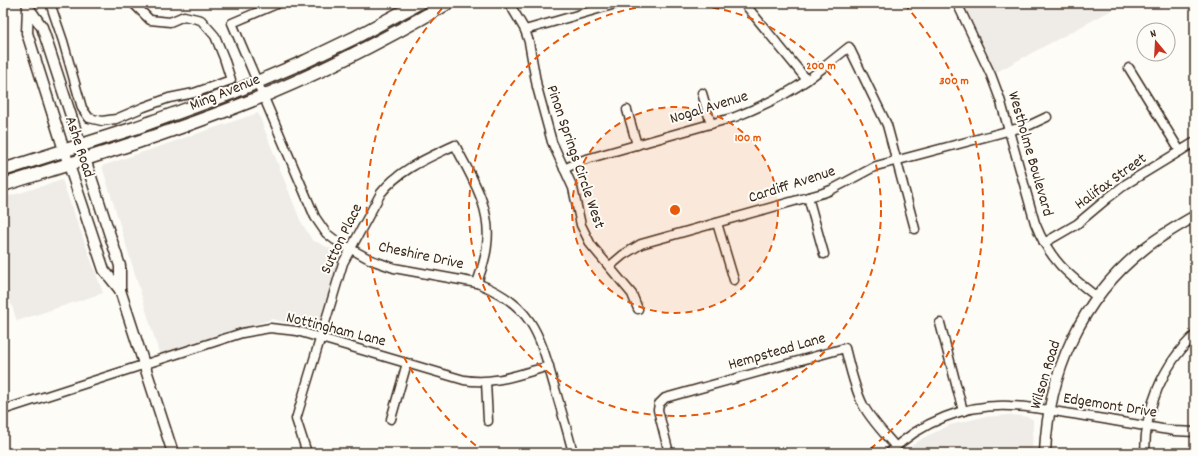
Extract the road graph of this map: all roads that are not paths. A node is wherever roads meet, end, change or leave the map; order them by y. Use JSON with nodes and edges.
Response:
{"nodes":[{"id":1,"x":50,"y":3,"type":"edge"},
{"id":2,"x":133,"y":3,"type":"edge"},
{"id":3,"x":279,"y":3,"type":"edge"},
{"id":4,"x":419,"y":3,"type":"edge"},
{"id":5,"x":448,"y":3,"type":"edge"},
{"id":6,"x":509,"y":3,"type":"edge"},
{"id":7,"x":616,"y":3,"type":"edge"},
{"id":8,"x":957,"y":3,"type":"edge"},
{"id":9,"x":748,"y":4,"type":"edge"},
{"id":10,"x":28,"y":5,"type":"edge"},
{"id":11,"x":525,"y":30,"type":"junction"},
{"id":12,"x":1129,"y":68,"type":"dead end"},
{"id":13,"x":807,"y":80,"type":"junction"},
{"id":14,"x":258,"y":82,"type":"junction"},
{"id":15,"x":702,"y":93,"type":"dead end"},
{"id":16,"x":264,"y":95,"type":"junction"},
{"id":17,"x":627,"y":110,"type":"dead end"},
{"id":18,"x":1047,"y":117,"type":"dead end"},
{"id":19,"x":711,"y":124,"type":"junction"},
{"id":20,"x":1010,"y":130,"type":"junction"},
{"id":21,"x":1195,"y":142,"type":"edge"},
{"id":22,"x":80,"y":144,"type":"junction"},
{"id":23,"x":637,"y":144,"type":"junction"},
{"id":24,"x":64,"y":150,"type":"junction"},
{"id":25,"x":1180,"y":151,"type":"junction"},
{"id":26,"x":84,"y":160,"type":"junction"},
{"id":27,"x":897,"y":160,"type":"junction"},
{"id":28,"x":69,"y":164,"type":"junction"},
{"id":29,"x":564,"y":169,"type":"junction"},
{"id":30,"x":3,"y":170,"type":"edge"},
{"id":31,"x":3,"y":185,"type":"edge"},
{"id":32,"x":808,"y":197,"type":"junction"},
{"id":33,"x":1195,"y":216,"type":"edge"},
{"id":34,"x":718,"y":223,"type":"junction"},
{"id":35,"x":915,"y":229,"type":"dead end"},
{"id":36,"x":1044,"y":243,"type":"junction"},
{"id":37,"x":350,"y":249,"type":"junction"},
{"id":38,"x":824,"y":254,"type":"dead end"},
{"id":39,"x":610,"y":266,"type":"junction"},
{"id":40,"x":734,"y":280,"type":"dead end"},
{"id":41,"x":477,"y":283,"type":"junction"},
{"id":42,"x":120,"y":290,"type":"junction"},
{"id":43,"x":1097,"y":297,"type":"junction"},
{"id":44,"x":638,"y":309,"type":"dead end"},
{"id":45,"x":940,"y":323,"type":"dead end"},
{"id":46,"x":1195,"y":335,"type":"edge"},
{"id":47,"x":320,"y":337,"type":"junction"},
{"id":48,"x":407,"y":363,"type":"junction"},
{"id":49,"x":144,"y":364,"type":"junction"},
{"id":50,"x":549,"y":366,"type":"junction"},
{"id":51,"x":486,"y":382,"type":"junction"},
{"id":52,"x":3,"y":410,"type":"edge"},
{"id":53,"x":963,"y":411,"type":"junction"},
{"id":54,"x":1049,"y":411,"type":"junction"},
{"id":55,"x":391,"y":419,"type":"dead end"},
{"id":56,"x":488,"y":421,"type":"dead end"},
{"id":57,"x":1147,"y":426,"type":"junction"},
{"id":58,"x":1195,"y":432,"type":"edge"},
{"id":59,"x":895,"y":446,"type":"junction"},
{"id":60,"x":173,"y":453,"type":"edge"},
{"id":61,"x":307,"y":453,"type":"edge"},
{"id":62,"x":573,"y":453,"type":"edge"},
{"id":63,"x":669,"y":453,"type":"edge"},
{"id":64,"x":889,"y":453,"type":"edge"},
{"id":65,"x":1045,"y":453,"type":"edge"},
{"id":66,"x":1145,"y":453,"type":"edge"}],
"edges":[{"from":1,"to":2,"type":"street"},
{"from":3,"to":14,"type":"street","name":"Cheshire Drive"},
{"from":4,"to":14,"type":"main road","name":"Ming Avenue"},
{"from":5,"to":16,"type":"main road","name":"Ming Avenue"},
{"from":6,"to":11,"type":"street","name":"Pinon Springs Circle West"},
{"from":7,"to":11,"type":"street"},
{"from":8,"to":20,"type":"street","name":"Westholme Boulevard"},
{"from":9,"to":13,"type":"street"},
{"from":10,"to":22,"type":"street","name":"Ashe Road"},
{"from":10,"to":24,"type":"street","name":"Ashe Road"},
{"from":11,"to":29,"type":"street","name":"Pinon Springs Circle West"},
{"from":12,"to":25,"type":"street"},
{"from":13,"to":19,"type":"street","name":"Nogal Avenue"},
{"from":13,"to":27,"type":"street","name":"Nogal Avenue"},
{"from":14,"to":16,"type":"street","name":"Cheshire Drive"},
{"from":14,"to":22,"type":"main road","name":"Ming Avenue"},
{"from":15,"to":19,"type":"street"},
{"from":16,"to":26,"type":"main road","name":"Ming Avenue"},
{"from":16,"to":37,"type":"street","name":"Cheshire Drive"},
{"from":17,"to":23,"type":"street"},
{"from":18,"to":20,"type":"street","name":"Cardiff Avenue"},
{"from":19,"to":23,"type":"street","name":"Nogal Avenue"},
{"from":20,"to":27,"type":"street","name":"Cardiff Avenue"},
{"from":20,"to":36,"type":"street","name":"Westholme Boulevard"},
{"from":21,"to":25,"type":"street","name":"Halifax Street"},
{"from":22,"to":24,"type":"main road","name":"Ming Avenue"},
{"from":22,"to":26,"type":"street","name":"Ashe Road"},
{"from":23,"to":29,"type":"street","name":"Nogal Avenue"},
{"from":24,"to":28,"type":"street","name":"Ashe Road"},
{"from":24,"to":30,"type":"main road","name":"Ming Avenue"},
{"from":25,"to":36,"type":"street","name":"Halifax Street"},
{"from":26,"to":28,"type":"main road","name":"Ming Avenue"},
{"from":26,"to":42,"type":"street","name":"Ashe Road"},
{"from":27,"to":32,"type":"street","name":"Cardiff Avenue"},
{"from":27,"to":35,"type":"street"},
{"from":28,"to":31,"type":"main road","name":"Ming Avenue"},
{"from":28,"to":42,"type":"street","name":"Ashe Road"},
{"from":29,"to":39,"type":"street","name":"Pinon Springs Circle West"},
{"from":32,"to":34,"type":"street","name":"Cardiff Avenue"},
{"from":32,"to":38,"type":"street"},
{"from":33,"to":43,"type":"street","name":"Wilson Road"},
{"from":34,"to":39,"type":"street","name":"Cardiff Avenue"},
{"from":34,"to":40,"type":"street"},
{"from":36,"to":43,"type":"street","name":"Westholme Boulevard"},
{"from":37,"to":41,"type":"street","name":"Cheshire Drive"},
{"from":37,"to":41,"type":"street","name":"Sutton Place"},
{"from":37,"to":47,"type":"street","name":"Sutton Place"},
{"from":39,"to":44,"type":"street","name":"Pinon Springs Circle West"},
{"from":41,"to":50,"type":"street","name":"Cheshire Drive"},
{"from":42,"to":49,"type":"street","name":"Ashe Road"},
{"from":43,"to":54,"type":"street","name":"Wilson Road"},
{"from":45,"to":53,"type":"street"},
{"from":46,"to":57,"type":"street"},
{"from":47,"to":48,"type":"street","name":"Nottingham Lane"},
{"from":47,"to":49,"type":"street","name":"Nottingham Lane"},
{"from":47,"to":61,"type":"street","name":"Sutton Place"},
{"from":48,"to":51,"type":"street","name":"Nottingham Lane"},
{"from":48,"to":55,"type":"street"},
{"from":49,"to":52,"type":"street","name":"Nottingham Lane"},
{"from":49,"to":60,"type":"street","name":"Ashe Road"},
{"from":50,"to":51,"type":"street","name":"Nottingham Lane"},
{"from":50,"to":62,"type":"street","name":"Cheshire Drive"},
{"from":51,"to":56,"type":"street"},
{"from":53,"to":54,"type":"street","name":"Edgemont Drive"},
{"from":53,"to":59,"type":"street","name":"Edgemont Drive"},
{"from":54,"to":57,"type":"street","name":"Edgemont Drive"},
{"from":54,"to":65,"type":"street","name":"Wilson Road"},
{"from":57,"to":58,"type":"street","name":"Edgemont Drive"},
{"from":57,"to":66,"type":"street"},
{"from":59,"to":63,"type":"street","name":"Hempstead Lane"},
{"from":59,"to":64,"type":"street","name":"Edgemont Drive"}]}
